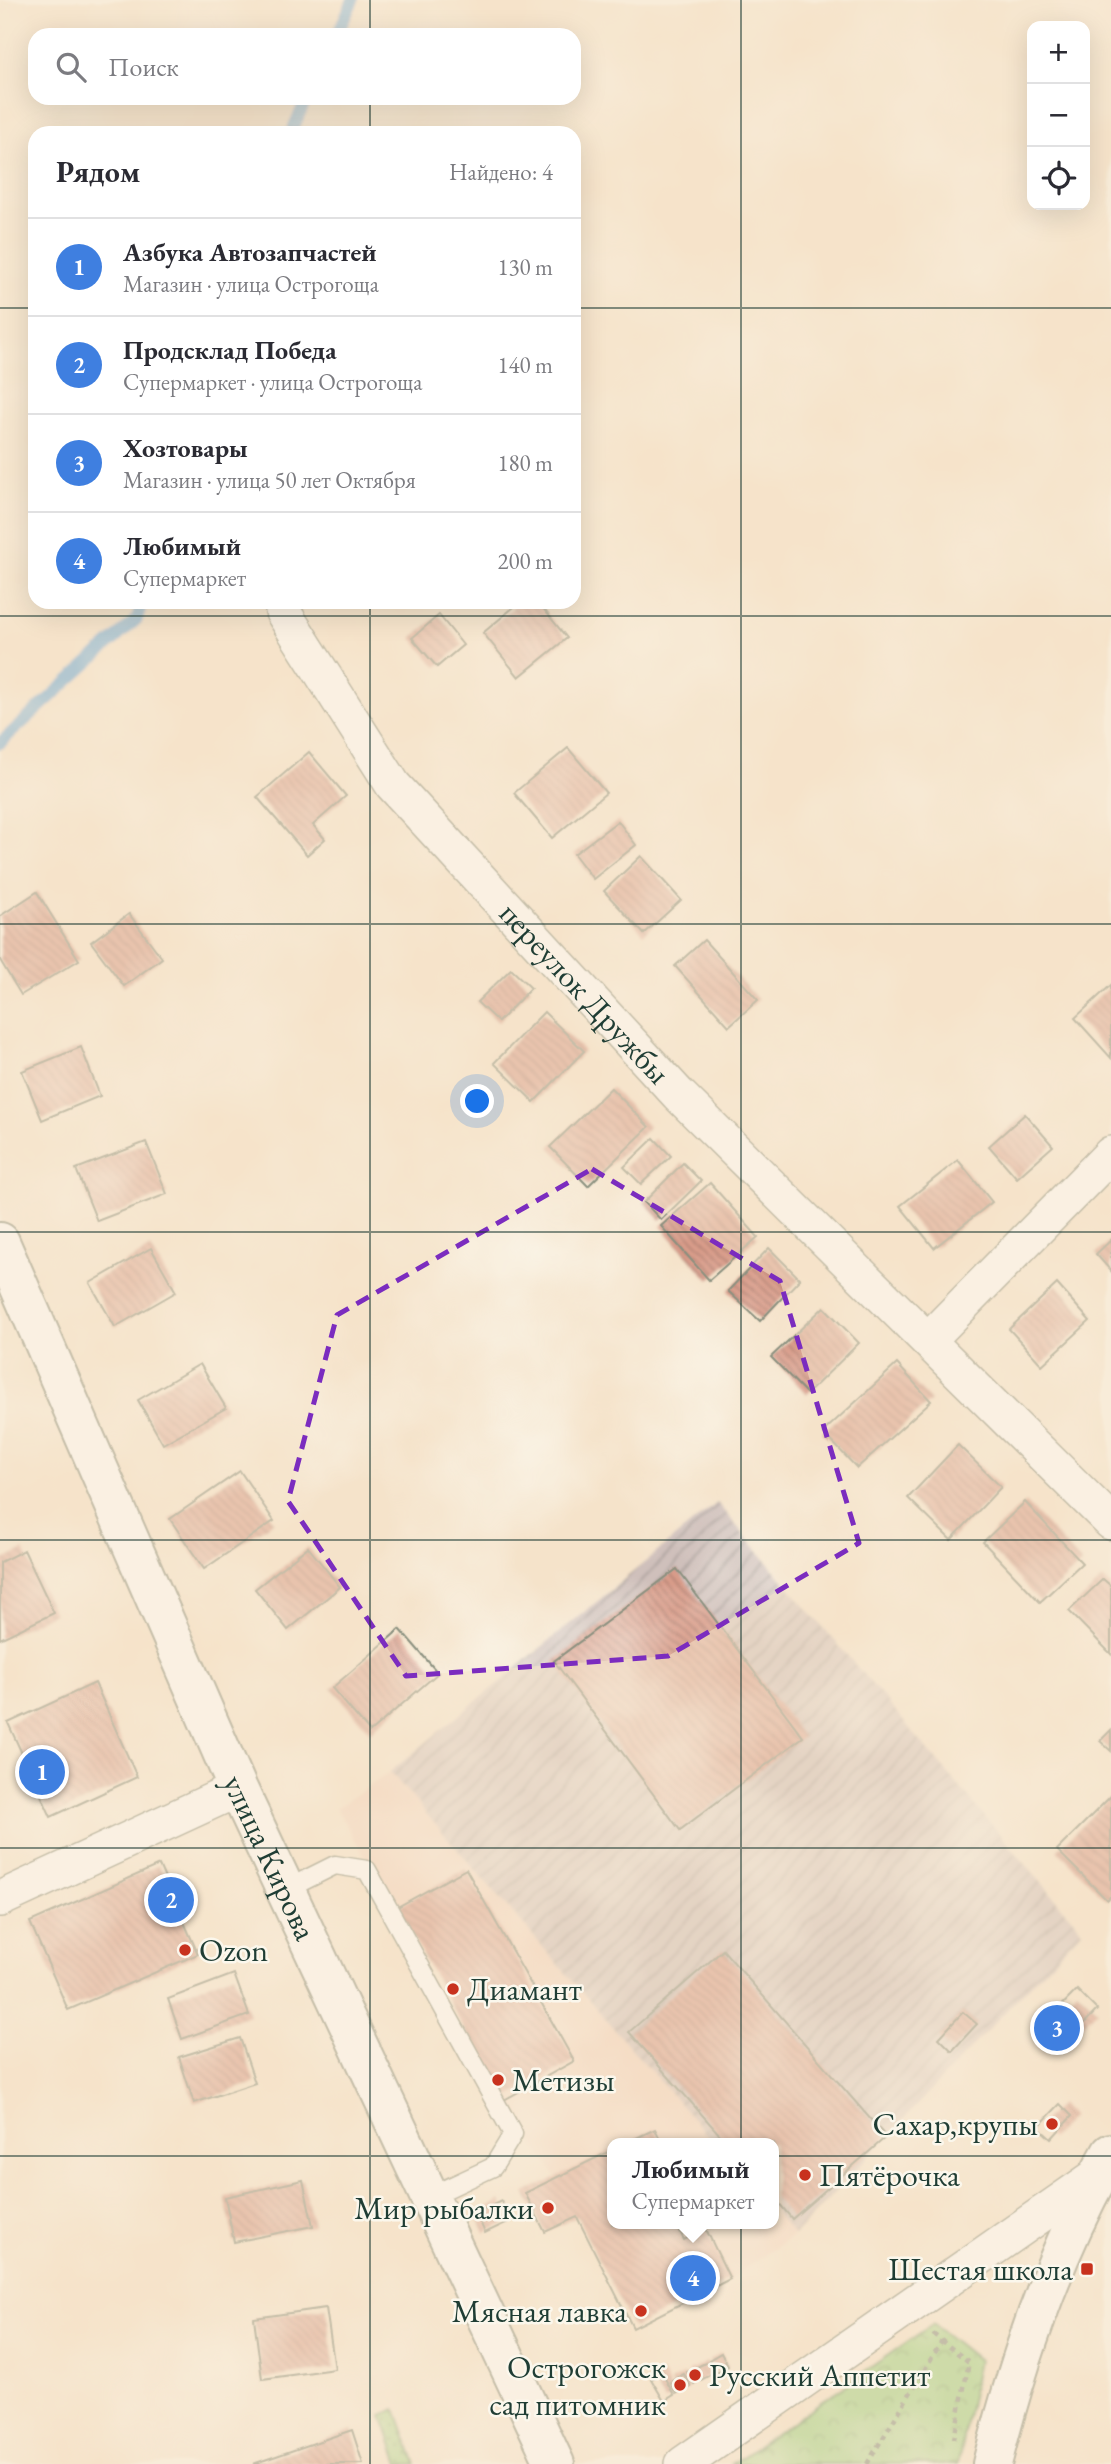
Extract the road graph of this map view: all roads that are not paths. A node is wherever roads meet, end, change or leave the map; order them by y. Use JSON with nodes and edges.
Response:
{"nodes":[{"id":1,"x":283,"y":612,"type":"dead end"},
{"id":2,"x":1111,"y":1154,"type":"edge"},
{"id":3,"x":0,"y":1242,"type":"edge"},
{"id":4,"x":929,"y":1339,"type":"junction"},
{"id":5,"x":1111,"y":1522,"type":"edge"},
{"id":6,"x":238,"y":1789,"type":"junction"},
{"id":7,"x":287,"y":1889,"type":"junction"},
{"id":8,"x":0,"y":1899,"type":"edge"},
{"id":9,"x":1105,"y":2164,"type":"edge"},
{"id":10,"x":431,"y":2196,"type":"junction"},
{"id":11,"x":555,"y":2464,"type":"edge"},
{"id":12,"x":683,"y":2464,"type":"edge"},
{"id":13,"x":992,"y":2464,"type":"edge"}],
"edges":[{"from":1,"to":4,"type":"street","name":"переулок Дружбы"},
{"from":2,"to":4,"type":"street"},
{"from":3,"to":6,"type":"main road","name":"улица Кирова"},
{"from":4,"to":5,"type":"street","name":"переулок Дружбы"},
{"from":6,"to":7,"type":"main road","name":"улица Кирова"},
{"from":6,"to":8,"type":"street"},
{"from":7,"to":10,"type":"main road","name":"улица Кирова"},
{"from":7,"to":10,"type":"lane"},
{"from":9,"to":12,"type":"street"},
{"from":9,"to":13,"type":"main road"},
{"from":10,"to":11,"type":"main road","name":"улица Кирова"}]}
